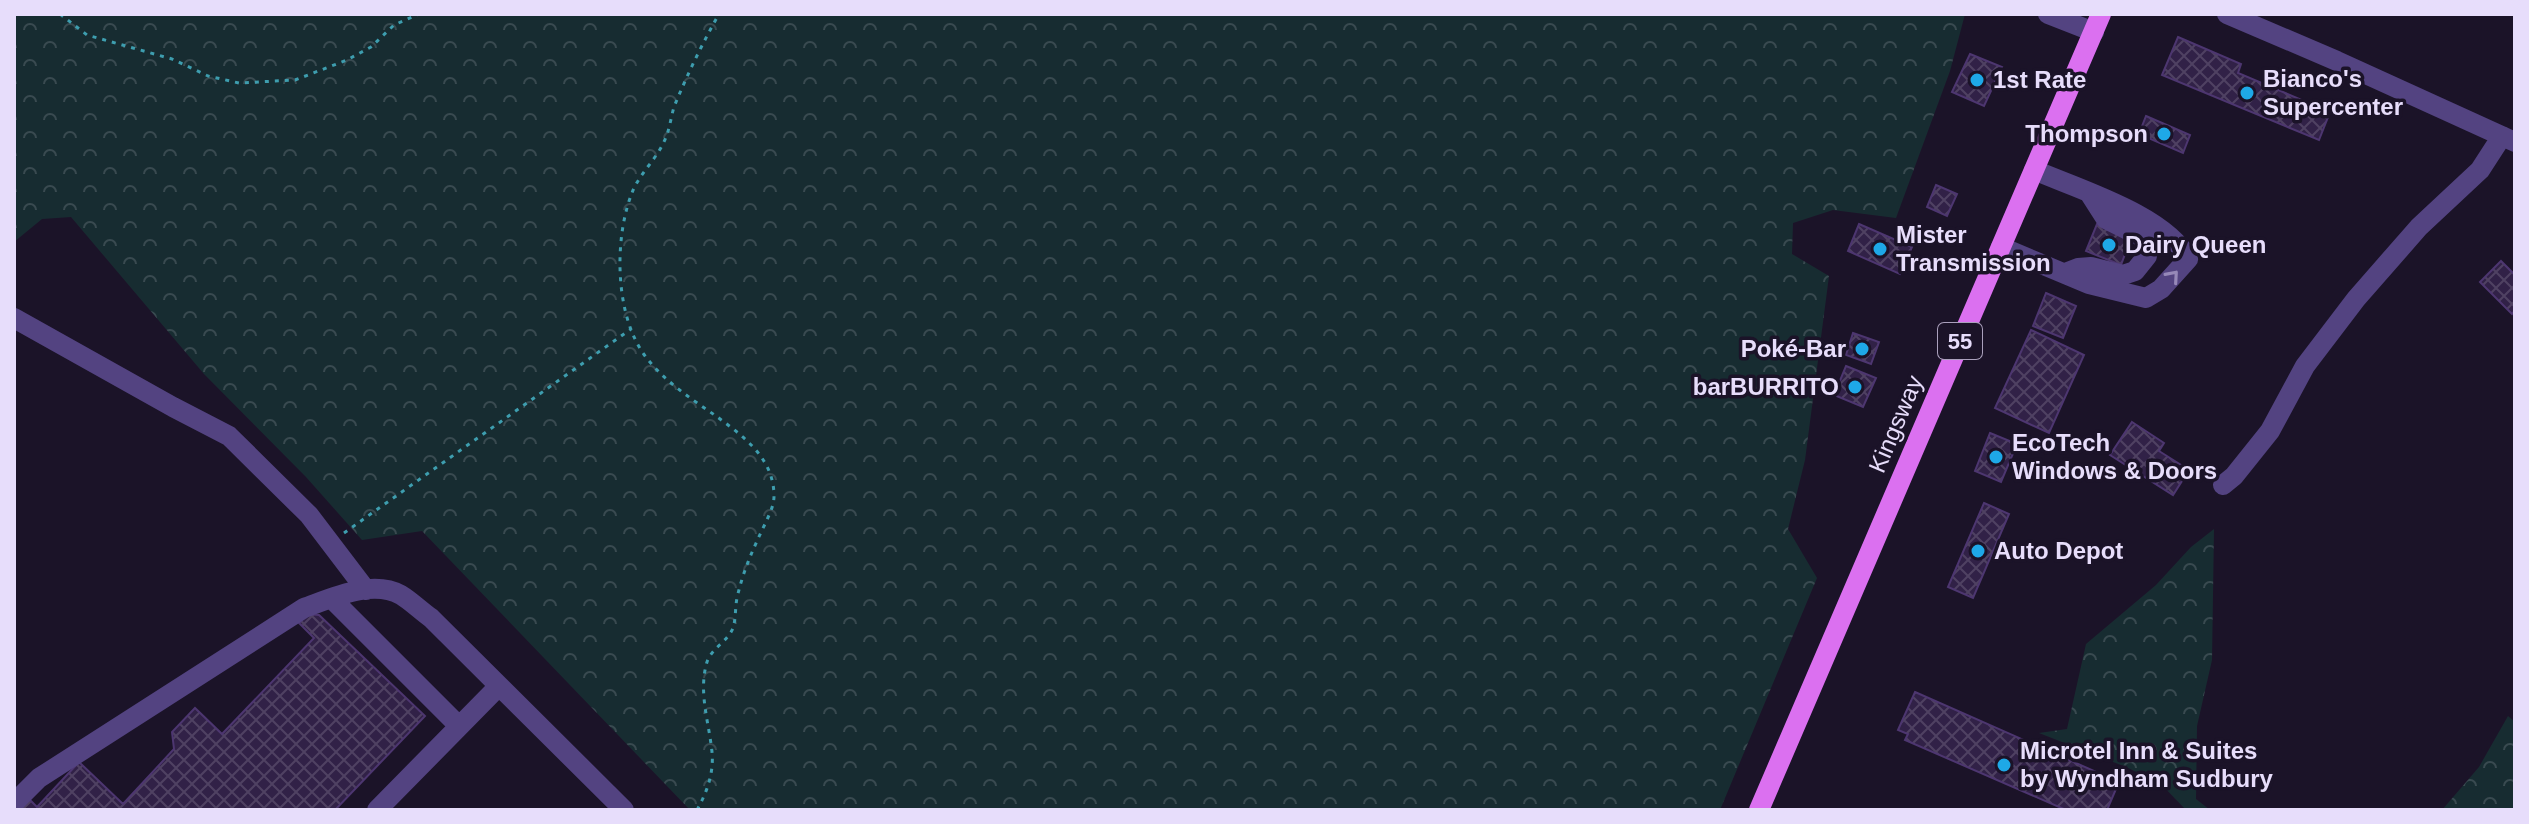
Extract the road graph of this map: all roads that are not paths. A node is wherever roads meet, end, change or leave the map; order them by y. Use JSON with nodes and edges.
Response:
{"nodes":[{"id":1,"x":2227,"y":14,"type":"edge"},
{"id":2,"x":2051,"y":15,"type":"edge"},
{"id":3,"x":2097,"y":23,"type":"edge"},
{"id":4,"x":2508,"y":139,"type":"edge"},
{"id":5,"x":2034,"y":170,"type":"junction"},
{"id":6,"x":2089,"y":194,"type":"junction"},
{"id":7,"x":2001,"y":247,"type":"junction"},
{"id":8,"x":2065,"y":273,"type":"junction"},
{"id":9,"x":14,"y":318,"type":"edge"},
{"id":10,"x":2223,"y":485,"type":"dead end"},
{"id":11,"x":366,"y":590,"type":"junction"},
{"id":12,"x":331,"y":598,"type":"junction"},
{"id":13,"x":499,"y":686,"type":"junction"},
{"id":14,"x":459,"y":726,"type":"junction"},
{"id":15,"x":14,"y":803,"type":"edge"},
{"id":16,"x":377,"y":810,"type":"edge"},
{"id":17,"x":624,"y":810,"type":"edge"},
{"id":18,"x":1759,"y":810,"type":"edge"}],
"edges":[{"from":1,"to":4,"type":"street"},
{"from":2,"to":3,"type":"street"},
{"from":3,"to":5,"type":"main road","name":"Kingsway","number":"55"},
{"from":4,"to":10,"type":"street"},
{"from":5,"to":6,"type":"street"},
{"from":5,"to":7,"type":"main road","name":"Kingsway","number":"55"},
{"from":6,"to":8,"type":"street"},
{"from":8,"to":6,"type":"street","one_way":true},
{"from":7,"to":8,"type":"street"},
{"from":7,"to":18,"type":"main road","name":"Kingsway","number":"55"},
{"from":9,"to":11,"type":"street"},
{"from":11,"to":12,"type":"street"},
{"from":11,"to":13,"type":"street"},
{"from":12,"to":14,"type":"street"},
{"from":12,"to":15,"type":"street"},
{"from":13,"to":14,"type":"street"},
{"from":13,"to":17,"type":"street"},
{"from":14,"to":16,"type":"street"}]}
